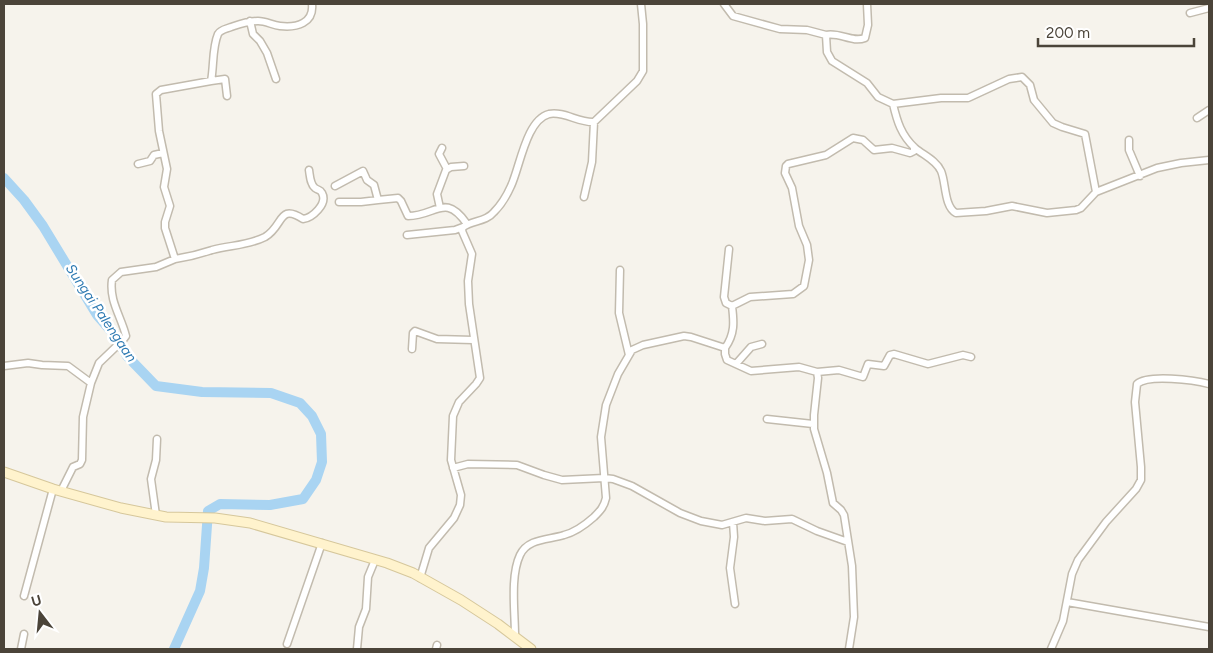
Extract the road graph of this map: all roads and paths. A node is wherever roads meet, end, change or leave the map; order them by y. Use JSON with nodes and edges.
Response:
{"nodes":[{"id":1,"x":312,"y":4,"type":"edge"},
{"id":2,"x":641,"y":4,"type":"edge"},
{"id":3,"x":724,"y":4,"type":"edge"},
{"id":4,"x":867,"y":4,"type":"edge"},
{"id":5,"x":1209,"y":8,"type":"edge"},
{"id":6,"x":1190,"y":13,"type":"dead end"},
{"id":7,"x":250,"y":21,"type":"junction"},
{"id":8,"x":826,"y":35,"type":"junction"},
{"id":9,"x":276,"y":79,"type":"dead end"},
{"id":10,"x":211,"y":80,"type":"junction"},
{"id":11,"x":227,"y":96,"type":"dead end"},
{"id":12,"x":893,"y":104,"type":"junction"},
{"id":13,"x":1209,"y":110,"type":"edge"},
{"id":14,"x":1196,"y":118,"type":"dead end"},
{"id":15,"x":594,"y":122,"type":"junction"},
{"id":16,"x":1129,"y":140,"type":"dead end"},
{"id":17,"x":914,"y":147,"type":"junction"},
{"id":18,"x":442,"y":148,"type":"dead end"},
{"id":19,"x":163,"y":153,"type":"junction"},
{"id":20,"x":1209,"y":160,"type":"edge"},
{"id":21,"x":138,"y":164,"type":"dead end"},
{"id":22,"x":464,"y":166,"type":"dead end"},
{"id":23,"x":447,"y":169,"type":"junction"},
{"id":24,"x":309,"y":170,"type":"dead end"},
{"id":25,"x":1140,"y":176,"type":"junction"},
{"id":26,"x":335,"y":186,"type":"dead end"},
{"id":27,"x":1096,"y":192,"type":"junction"},
{"id":28,"x":584,"y":197,"type":"dead end"},
{"id":29,"x":378,"y":200,"type":"junction"},
{"id":30,"x":339,"y":202,"type":"dead end"},
{"id":31,"x":440,"y":208,"type":"junction"},
{"id":32,"x":465,"y":225,"type":"junction"},
{"id":33,"x":407,"y":235,"type":"dead end"},
{"id":34,"x":729,"y":249,"type":"dead end"},
{"id":35,"x":174,"y":258,"type":"junction"},
{"id":36,"x":620,"y":270,"type":"dead end"},
{"id":37,"x":732,"y":306,"type":"junction"},
{"id":38,"x":473,"y":340,"type":"junction"},
{"id":39,"x":762,"y":344,"type":"dead end"},
{"id":40,"x":726,"y":348,"type":"junction"},
{"id":41,"x":412,"y":349,"type":"dead end"},
{"id":42,"x":629,"y":355,"type":"junction"},
{"id":43,"x":971,"y":357,"type":"dead end"},
{"id":44,"x":736,"y":364,"type":"junction"},
{"id":45,"x":4,"y":366,"type":"edge"},
{"id":46,"x":817,"y":372,"type":"junction"},
{"id":47,"x":91,"y":383,"type":"junction"},
{"id":48,"x":1209,"y":384,"type":"edge"},
{"id":49,"x":767,"y":419,"type":"dead end"},
{"id":50,"x":813,"y":424,"type":"junction"},
{"id":51,"x":157,"y":439,"type":"dead end"},
{"id":52,"x":453,"y":468,"type":"junction"},
{"id":53,"x":4,"y":472,"type":"edge"},
{"id":54,"x":604,"y":478,"type":"junction"},
{"id":55,"x":57,"y":490,"type":"junction"},
{"id":56,"x":156,"y":515,"type":"junction"},
{"id":57,"x":733,"y":522,"type":"junction"},
{"id":58,"x":848,"y":542,"type":"junction"},
{"id":59,"x":322,"y":543,"type":"junction"},
{"id":60,"x":375,"y":560,"type":"junction"},
{"id":61,"x":420,"y":578,"type":"junction"},
{"id":62,"x":24,"y":596,"type":"dead end"},
{"id":63,"x":1067,"y":602,"type":"junction"},
{"id":64,"x":735,"y":604,"type":"dead end"},
{"id":65,"x":1209,"y":627,"type":"edge"},
{"id":66,"x":24,"y":634,"type":"dead end"},
{"id":67,"x":514,"y":636,"type":"junction"},
{"id":68,"x":287,"y":644,"type":"dead end"},
{"id":69,"x":21,"y":649,"type":"edge"},
{"id":70,"x":357,"y":649,"type":"edge"},
{"id":71,"x":531,"y":649,"type":"edge"},
{"id":72,"x":848,"y":649,"type":"edge"},
{"id":73,"x":1051,"y":649,"type":"edge"}],
"edges":[{"from":1,"to":7,"type":"street"},
{"from":2,"to":15,"type":"street"},
{"from":3,"to":8,"type":"street"},
{"from":4,"to":8,"type":"street"},
{"from":5,"to":6,"type":"street"},
{"from":7,"to":9,"type":"street"},
{"from":7,"to":10,"type":"street"},
{"from":8,"to":12,"type":"street"},
{"from":10,"to":11,"type":"street"},
{"from":10,"to":19,"type":"street"},
{"from":12,"to":17,"type":"street"},
{"from":12,"to":27,"type":"street"},
{"from":13,"to":14,"type":"street"},
{"from":15,"to":28,"type":"street"},
{"from":15,"to":32,"type":"street"},
{"from":16,"to":25,"type":"street"},
{"from":17,"to":27,"type":"street"},
{"from":17,"to":37,"type":"street"},
{"from":18,"to":23,"type":"street"},
{"from":19,"to":21,"type":"street"},
{"from":19,"to":35,"type":"street"},
{"from":20,"to":25,"type":"street"},
{"from":22,"to":23,"type":"street"},
{"from":23,"to":31,"type":"street"},
{"from":24,"to":35,"type":"street"},
{"from":25,"to":27,"type":"street"},
{"from":26,"to":29,"type":"street"},
{"from":29,"to":30,"type":"street"},
{"from":29,"to":31,"type":"street"},
{"from":31,"to":32,"type":"street"},
{"from":32,"to":33,"type":"street"},
{"from":32,"to":38,"type":"street"},
{"from":34,"to":37,"type":"street"},
{"from":35,"to":47,"type":"street"},
{"from":36,"to":42,"type":"street"},
{"from":37,"to":40,"type":"street"},
{"from":38,"to":41,"type":"street"},
{"from":38,"to":52,"type":"street"},
{"from":39,"to":44,"type":"street"},
{"from":40,"to":42,"type":"street"},
{"from":40,"to":44,"type":"street"},
{"from":42,"to":54,"type":"street"},
{"from":43,"to":46,"type":"street"},
{"from":44,"to":46,"type":"street"},
{"from":45,"to":47,"type":"street"},
{"from":46,"to":50,"type":"street"},
{"from":47,"to":55,"type":"street"},
{"from":48,"to":63,"type":"street"},
{"from":49,"to":50,"type":"street"},
{"from":50,"to":58,"type":"street"},
{"from":51,"to":56,"type":"street"},
{"from":52,"to":54,"type":"street"},
{"from":52,"to":61,"type":"street"},
{"from":53,"to":55,"type":"street"},
{"from":54,"to":57,"type":"street"},
{"from":54,"to":67,"type":"street"},
{"from":55,"to":56,"type":"street"},
{"from":55,"to":62,"type":"street"},
{"from":56,"to":59,"type":"street"},
{"from":57,"to":58,"type":"street"},
{"from":57,"to":64,"type":"street"},
{"from":58,"to":72,"type":"street"},
{"from":59,"to":60,"type":"street"},
{"from":59,"to":68,"type":"street"},
{"from":60,"to":61,"type":"street"},
{"from":60,"to":70,"type":"street"},
{"from":61,"to":67,"type":"street"},
{"from":63,"to":65,"type":"street"},
{"from":63,"to":73,"type":"street"},
{"from":66,"to":69,"type":"street"},
{"from":67,"to":71,"type":"street"}]}
